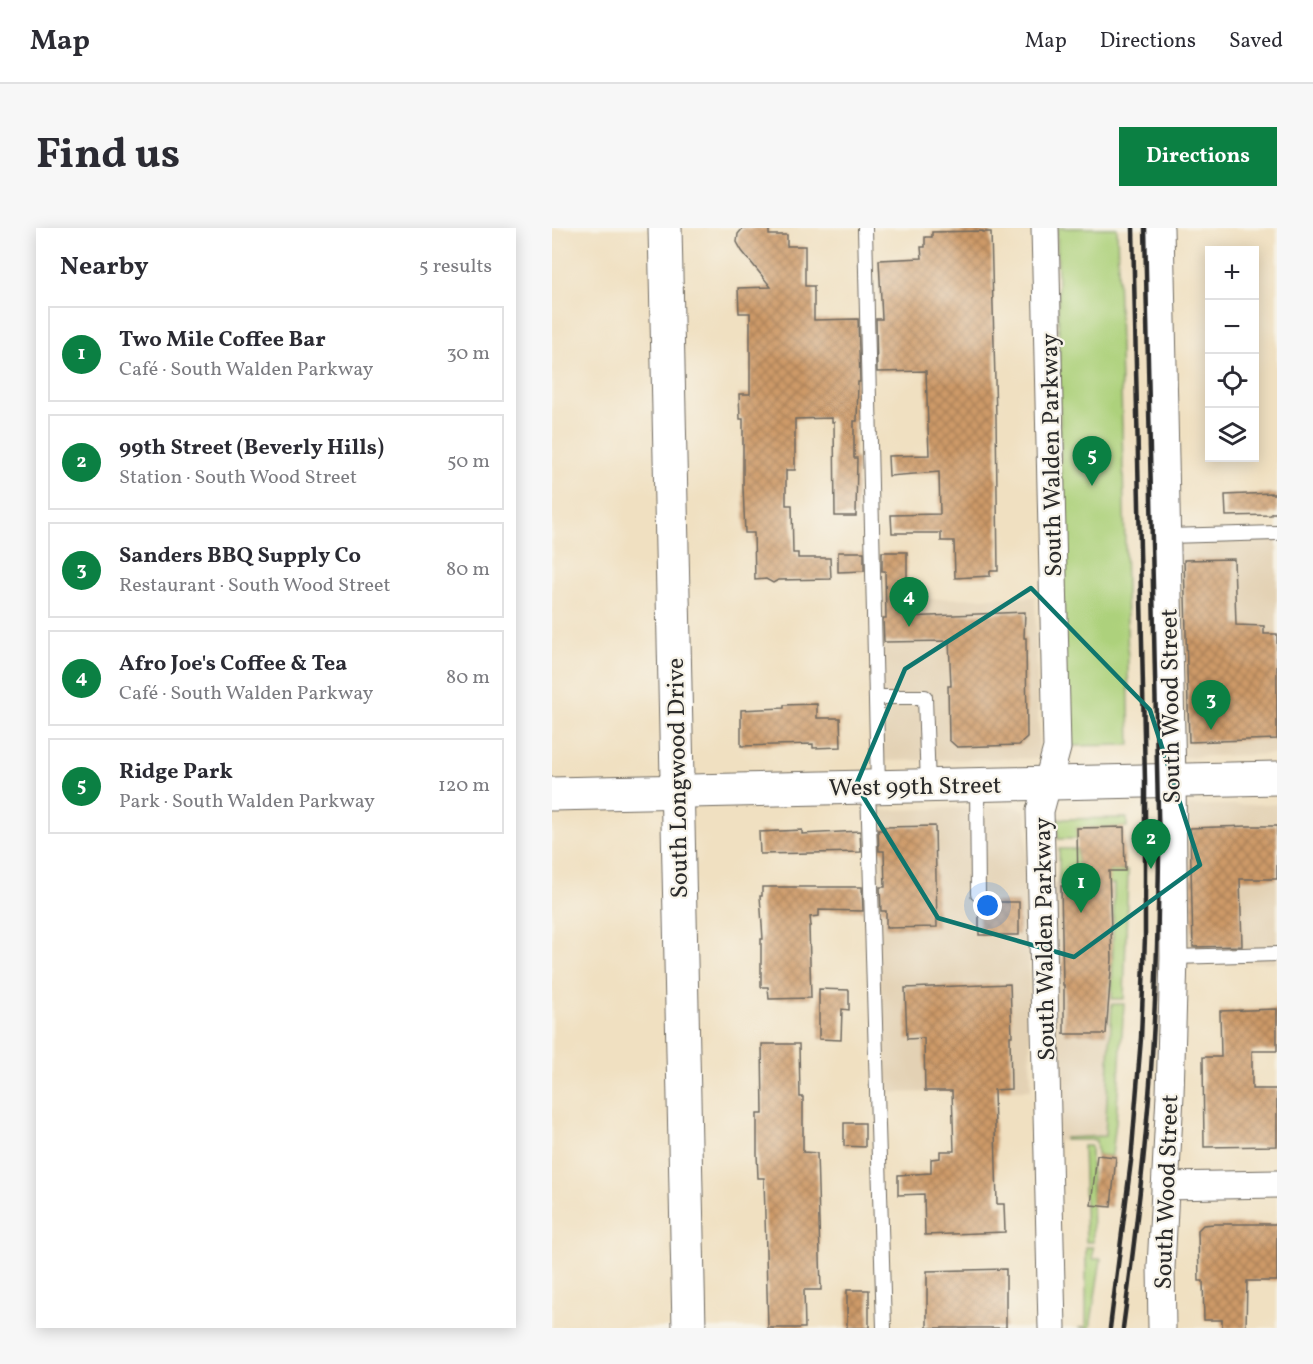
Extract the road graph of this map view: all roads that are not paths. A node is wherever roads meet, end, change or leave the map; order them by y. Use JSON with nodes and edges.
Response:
{"nodes":[{"id":1,"x":665,"y":228,"type":"edge"},
{"id":2,"x":865,"y":228,"type":"edge"},
{"id":3,"x":1045,"y":228,"type":"edge"},
{"id":4,"x":1160,"y":228,"type":"edge"},
{"id":5,"x":1277,"y":533,"type":"edge"},
{"id":6,"x":1167,"y":536,"type":"junction"},
{"id":7,"x":876,"y":698,"type":"junction"},
{"id":8,"x":1277,"y":778,"type":"edge"},
{"id":9,"x":1172,"y":781,"type":"junction"},
{"id":10,"x":1048,"y":783,"type":"junction"},
{"id":11,"x":977,"y":784,"type":"junction"},
{"id":12,"x":928,"y":786,"type":"junction"},
{"id":13,"x":873,"y":787,"type":"junction"},
{"id":14,"x":677,"y":790,"type":"junction"},
{"id":15,"x":552,"y":794,"type":"edge"},
{"id":16,"x":978,"y":894,"type":"dead end"},
{"id":17,"x":1277,"y":954,"type":"edge"},
{"id":18,"x":1174,"y":957,"type":"junction"},
{"id":19,"x":1277,"y":1184,"type":"edge"},
{"id":20,"x":1165,"y":1186,"type":"junction"},
{"id":21,"x":690,"y":1328,"type":"edge"},
{"id":22,"x":884,"y":1328,"type":"edge"},
{"id":23,"x":1052,"y":1328,"type":"edge"},
{"id":24,"x":1162,"y":1328,"type":"edge"}],
"edges":[{"from":1,"to":14,"type":"street","name":"South Longwood Drive"},
{"from":2,"to":7,"type":"lane"},
{"from":3,"to":10,"type":"street","name":"South Walden Parkway"},
{"from":4,"to":6,"type":"street","name":"South Wood Street"},
{"from":5,"to":6,"type":"lane"},
{"from":6,"to":9,"type":"street","name":"South Wood Street"},
{"from":7,"to":12,"type":"lane"},
{"from":7,"to":13,"type":"lane"},
{"from":8,"to":9,"type":"street","name":"West 99th Street"},
{"from":9,"to":10,"type":"street","name":"West 99th Street"},
{"from":9,"to":18,"type":"street","name":"South Wood Street"},
{"from":10,"to":11,"type":"street","name":"West 99th Street"},
{"from":10,"to":23,"type":"street","name":"South Walden Parkway"},
{"from":11,"to":12,"type":"street","name":"West 99th Street"},
{"from":11,"to":16,"type":"lane"},
{"from":12,"to":13,"type":"street","name":"West 99th Street"},
{"from":13,"to":14,"type":"street","name":"West 99th Street"},
{"from":13,"to":22,"type":"lane"},
{"from":14,"to":15,"type":"street","name":"West 99th Street"},
{"from":14,"to":21,"type":"street","name":"South Longwood Drive"},
{"from":17,"to":18,"type":"lane"},
{"from":18,"to":20,"type":"street","name":"South Wood Street"},
{"from":19,"to":20,"type":"street"},
{"from":20,"to":24,"type":"street","name":"South Wood Street"}]}
